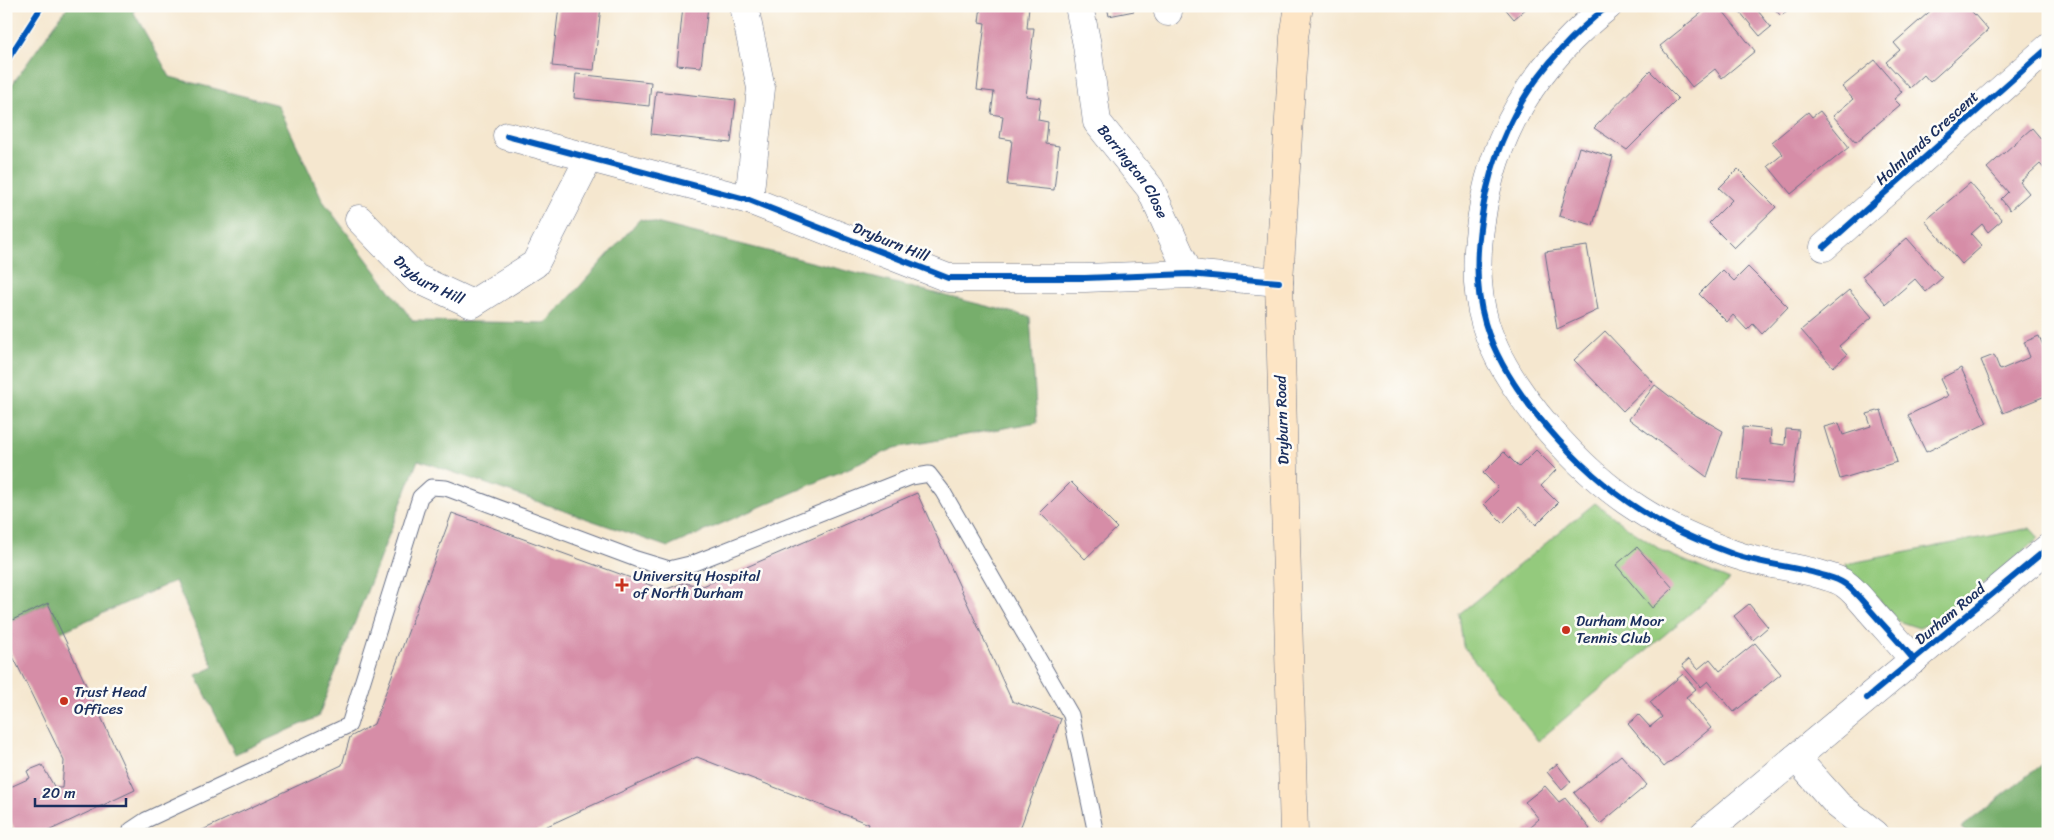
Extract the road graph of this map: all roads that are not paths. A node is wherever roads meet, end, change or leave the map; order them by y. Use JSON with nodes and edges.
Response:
{"nodes":[{"id":1,"x":744,"y":6,"type":"edge"},
{"id":2,"x":1079,"y":6,"type":"edge"},
{"id":3,"x":1299,"y":6,"type":"edge"},
{"id":4,"x":1608,"y":6,"type":"edge"},
{"id":5,"x":2048,"y":48,"type":"edge"},
{"id":6,"x":507,"y":136,"type":"dead end"},
{"id":7,"x":589,"y":158,"type":"junction"},
{"id":8,"x":749,"y":200,"type":"junction"},
{"id":9,"x":359,"y":219,"type":"dead end"},
{"id":10,"x":1824,"y":247,"type":"dead end"},
{"id":11,"x":1189,"y":274,"type":"junction"},
{"id":12,"x":1279,"y":282,"type":"junction"},
{"id":13,"x":2048,"y":548,"type":"edge"},
{"id":14,"x":1914,"y":660,"type":"junction"},
{"id":15,"x":1796,"y":758,"type":"junction"},
{"id":16,"x":133,"y":834,"type":"edge"},
{"id":17,"x":1096,"y":834,"type":"edge"},
{"id":18,"x":1294,"y":834,"type":"edge"},
{"id":19,"x":1704,"y":834,"type":"edge"},
{"id":20,"x":1875,"y":834,"type":"edge"}],
"edges":[{"from":1,"to":8,"type":"street"},
{"from":2,"to":11,"type":"street","name":"Barrington Close"},
{"from":3,"to":12,"type":"main road","name":"Dryburn Road"},
{"from":4,"to":14,"type":"street"},
{"from":5,"to":10,"type":"street","name":"Holmlands Crescent"},
{"from":6,"to":7,"type":"street","name":"Dryburn Hill"},
{"from":7,"to":8,"type":"street","name":"Dryburn Hill"},
{"from":7,"to":9,"type":"street","name":"Dryburn Hill"},
{"from":8,"to":11,"type":"street","name":"Dryburn Hill"},
{"from":11,"to":12,"type":"street","name":"Dryburn Hill"},
{"from":12,"to":18,"type":"main road","name":"Dryburn Road"},
{"from":13,"to":14,"type":"street","name":"Durham Road"},
{"from":14,"to":15,"type":"street","name":"Durham Road"},
{"from":15,"to":19,"type":"street","name":"Durham Road"},
{"from":15,"to":20,"type":"street"},
{"from":16,"to":17,"type":"lane"}]}
